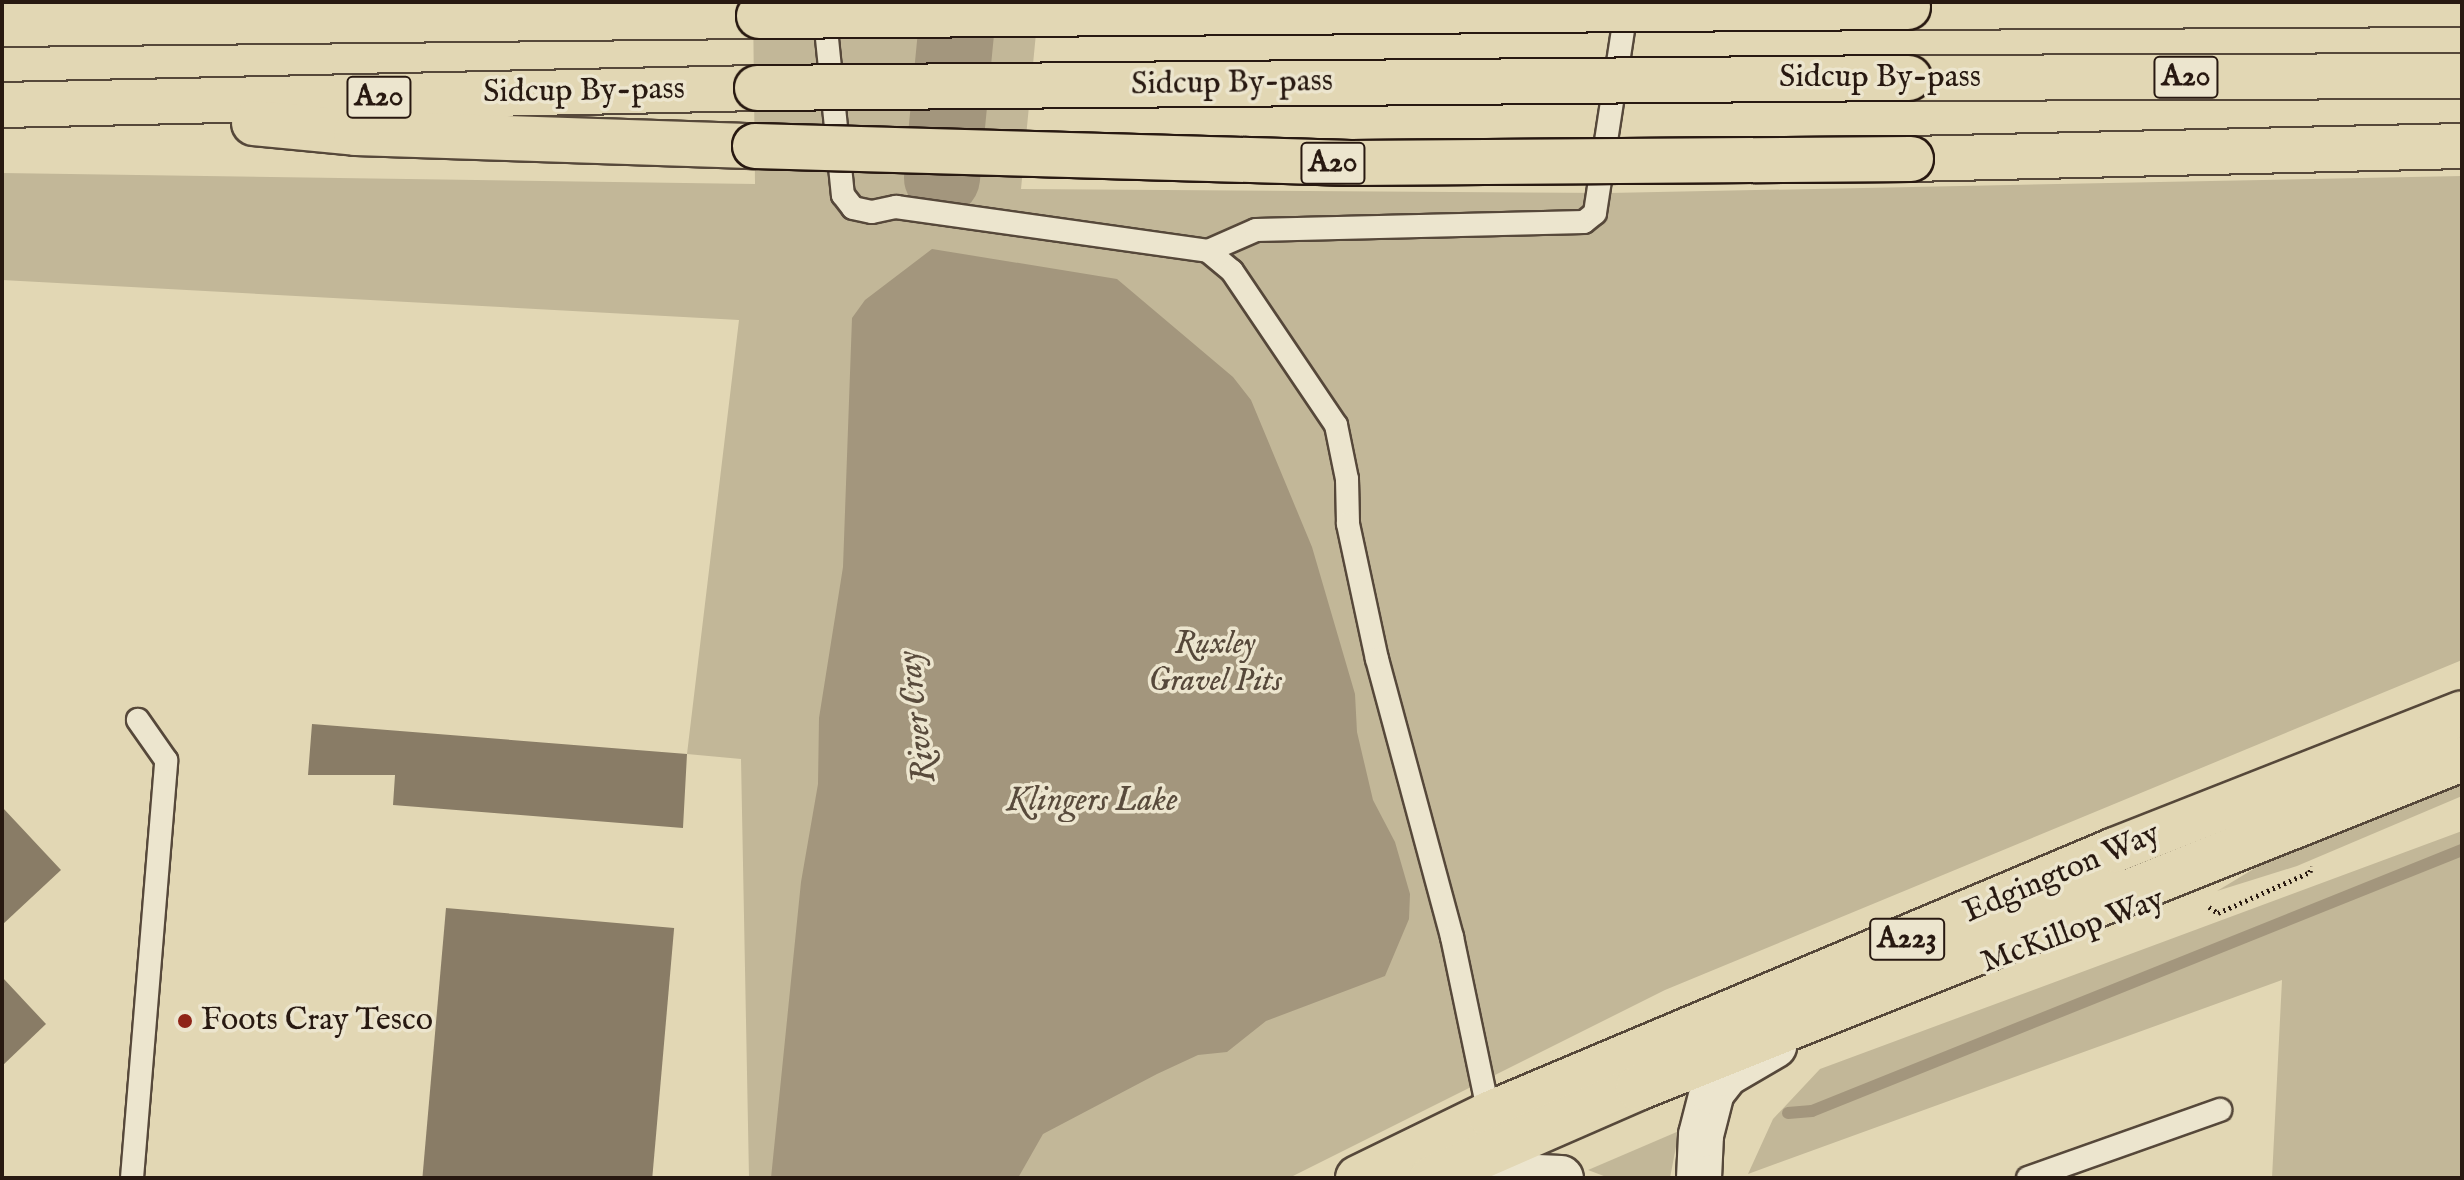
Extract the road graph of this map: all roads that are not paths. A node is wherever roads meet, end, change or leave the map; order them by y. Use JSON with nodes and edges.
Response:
{"nodes":[{"id":1,"x":823,"y":2,"type":"edge"},
{"id":2,"x":891,"y":2,"type":"edge"},
{"id":3,"x":1627,"y":2,"type":"edge"},
{"id":4,"x":2462,"y":4,"type":"edge"},
{"id":5,"x":759,"y":16,"type":"junction"},
{"id":6,"x":2,"y":24,"type":"edge"},
{"id":7,"x":2462,"y":76,"type":"edge"},
{"id":8,"x":2,"y":105,"type":"edge"},
{"id":9,"x":60,"y":105,"type":"junction"},
{"id":10,"x":2462,"y":146,"type":"edge"},
{"id":11,"x":1208,"y":251,"type":"junction"},
{"id":12,"x":2462,"y":713,"type":"edge"},
{"id":13,"x":138,"y":720,"type":"dead end"},
{"id":14,"x":2462,"y":759,"type":"edge"},
{"id":15,"x":2293,"y":824,"type":"junction"},
{"id":16,"x":2220,"y":1110,"type":"dead end"},
{"id":17,"x":1489,"y":1114,"type":"junction"},
{"id":18,"x":1437,"y":1176,"type":"edge"},
{"id":19,"x":132,"y":1178,"type":"edge"},
{"id":20,"x":1358,"y":1178,"type":"edge"},
{"id":21,"x":1561,"y":1178,"type":"edge"},
{"id":22,"x":1699,"y":1178,"type":"edge"},
{"id":23,"x":2028,"y":1178,"type":"edge"}],
"edges":[{"from":1,"to":11,"type":"lane"},
{"from":2,"to":5,"type":"main road","number":"A20","bridge":true},
{"from":3,"to":11,"type":"lane"},
{"from":4,"to":5,"type":"main road","number":"A20","bridge":true},
{"from":5,"to":6,"type":"main road","number":"A20"},
{"from":7,"to":9,"type":"main road","name":"Sidcup By-pass","number":"A20","bridge":true},
{"from":8,"to":9,"type":"main road","name":"Sidcup By-pass","number":"A20"},
{"from":9,"to":10,"type":"main road","number":"A20","bridge":true},
{"from":11,"to":17,"type":"lane"},
{"from":12,"to":17,"type":"main road","name":"Edgington Way","number":"A223"},
{"from":13,"to":19,"type":"lane"},
{"from":14,"to":15,"type":"main road","name":"Edgington Way","number":"A223"},
{"from":15,"to":18,"type":"main road","name":"Edgington Way","number":"A223"},
{"from":15,"to":22,"type":"street","name":"McKillop Way"},
{"from":16,"to":23,"type":"lane"},
{"from":17,"to":20,"type":"main road","name":"Edgington Way","number":"A223"},
{"from":18,"to":21,"type":"street"}]}
